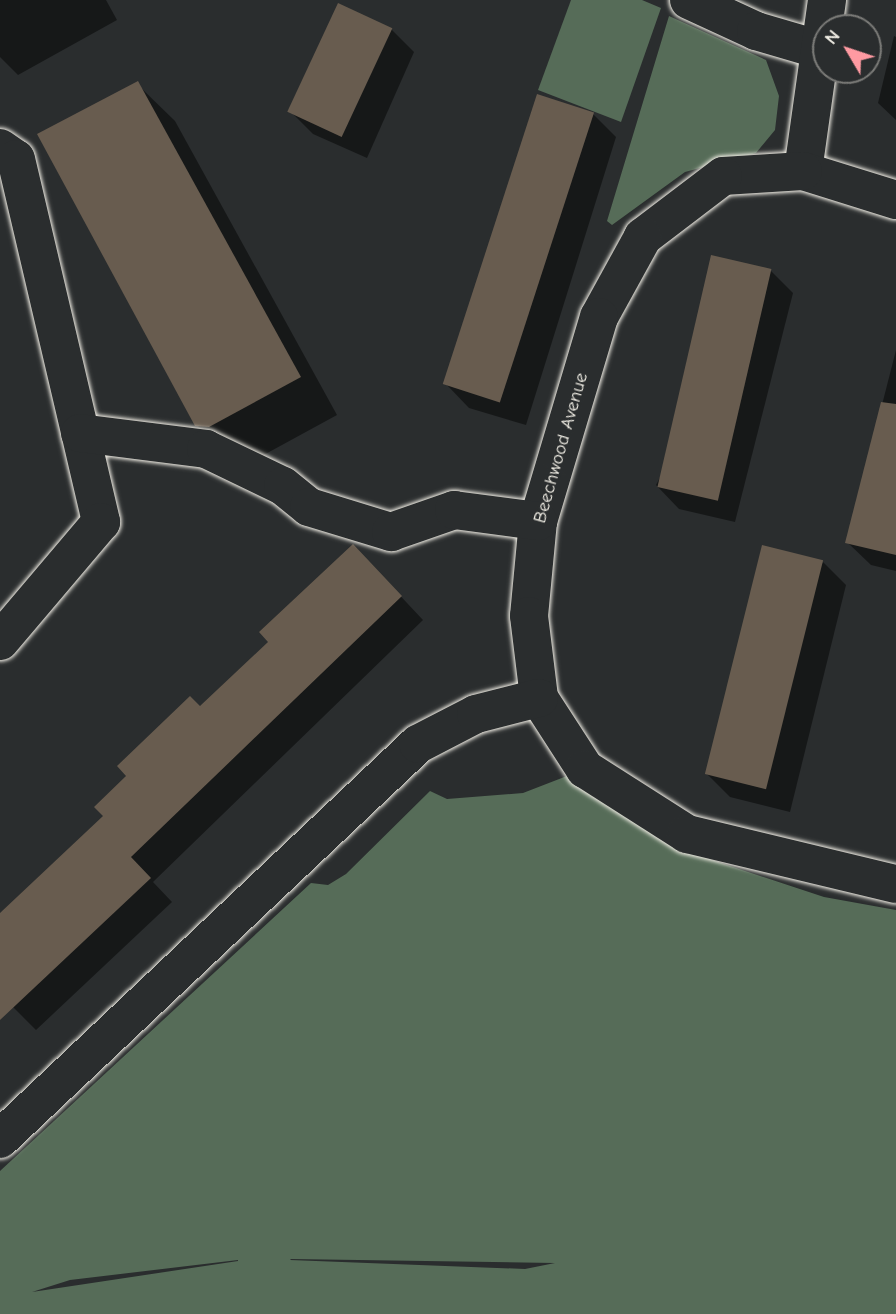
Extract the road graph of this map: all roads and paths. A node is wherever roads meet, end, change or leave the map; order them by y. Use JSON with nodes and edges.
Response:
{"nodes":[{"id":1,"x":689,"y":0,"type":"edge"},
{"id":2,"x":812,"y":49,"type":"edge"},
{"id":3,"x":813,"y":84,"type":"edge"},
{"id":4,"x":0,"y":148,"type":"edge"},
{"id":5,"x":803,"y":172,"type":"junction"},
{"id":6,"x":896,"y":200,"type":"edge"},
{"id":7,"x":80,"y":433,"type":"junction"},
{"id":8,"x":538,"y":521,"type":"junction"},
{"id":9,"x":0,"y":641,"type":"edge"},
{"id":10,"x":539,"y":698,"type":"junction"},
{"id":11,"x":896,"y":884,"type":"edge"},
{"id":12,"x":0,"y":1139,"type":"edge"}],
"edges":[{"from":1,"to":2,"type":"street"},
{"from":3,"to":5,"type":"street"},
{"from":4,"to":7,"type":"street"},
{"from":5,"to":6,"type":"street","name":"Beechwood Avenue"},
{"from":5,"to":8,"type":"street","name":"Beechwood Avenue"},
{"from":7,"to":8,"type":"street"},
{"from":7,"to":9,"type":"street"},
{"from":8,"to":10,"type":"street","name":"Beechwood Avenue"},
{"from":10,"to":11,"type":"street","name":"Beechwood Avenue"},
{"from":10,"to":12,"type":"street"}]}
